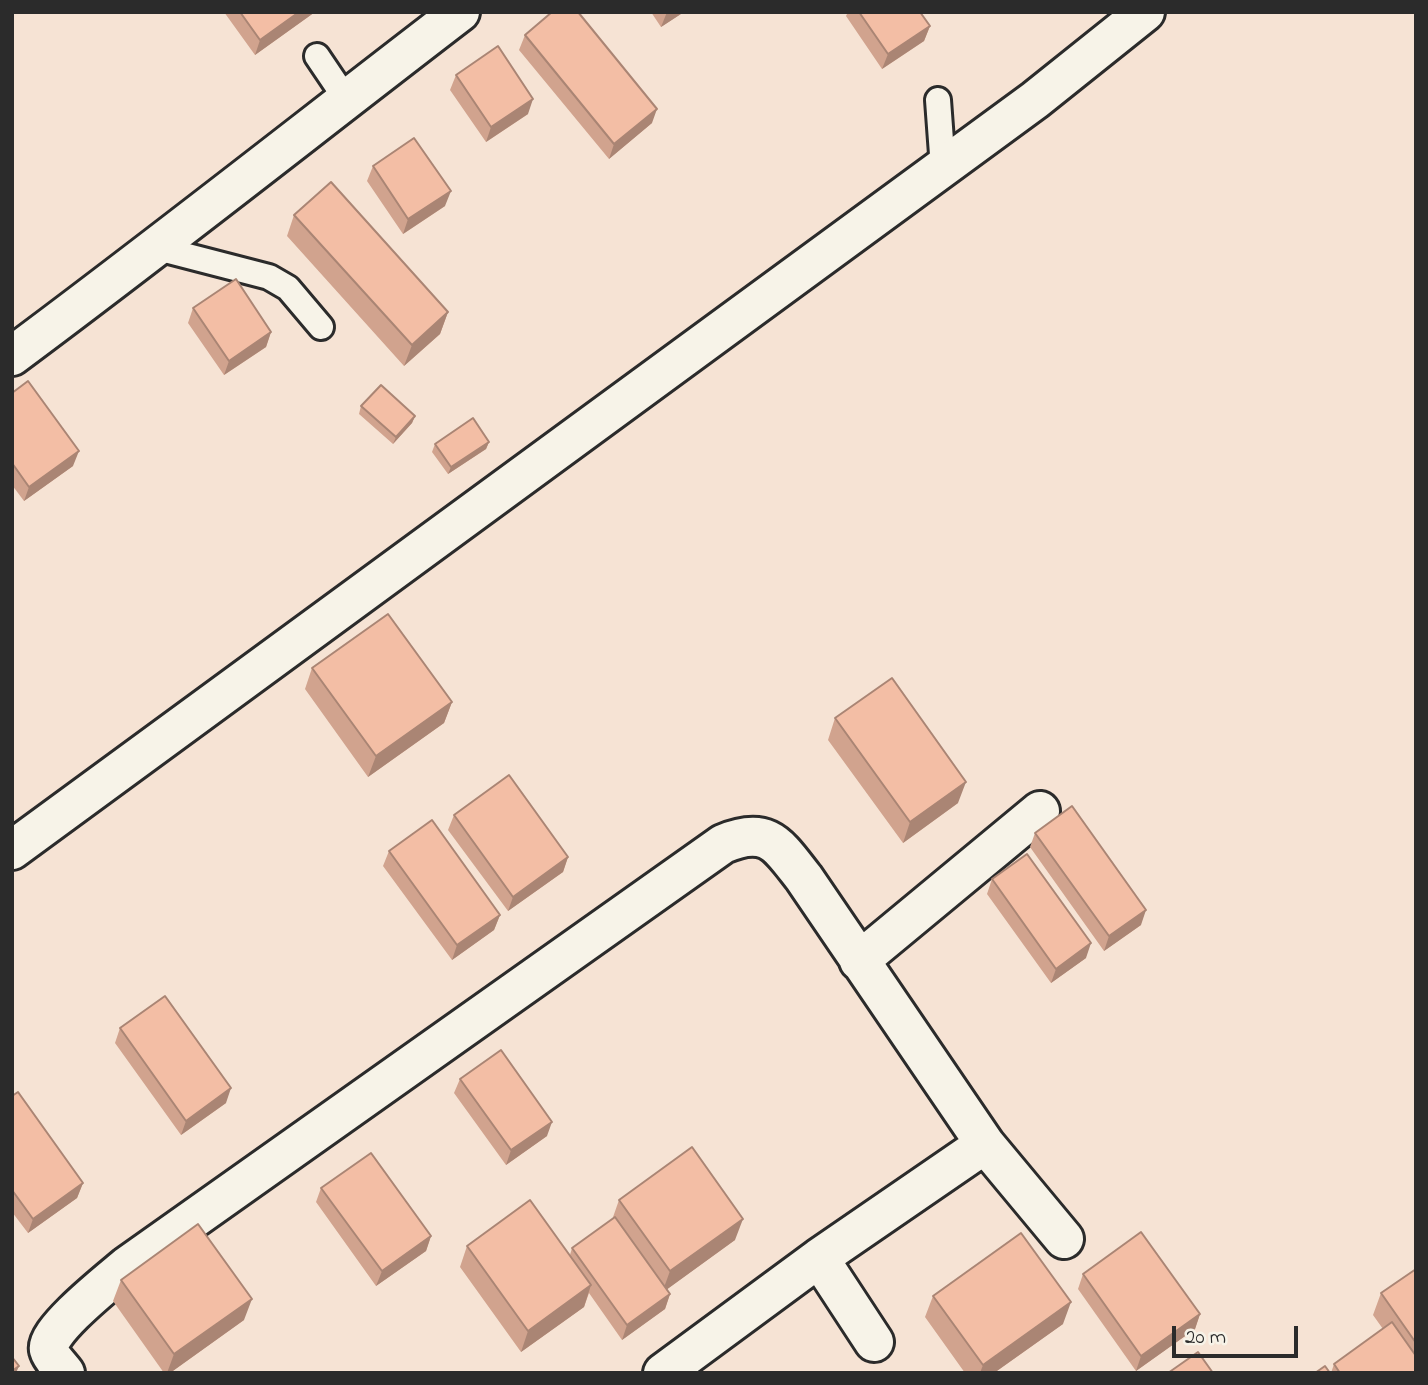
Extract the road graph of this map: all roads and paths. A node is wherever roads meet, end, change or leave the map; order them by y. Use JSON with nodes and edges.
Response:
{"nodes":[{"id":1,"x":1145,"y":12,"type":"edge"},
{"id":2,"x":457,"y":13,"type":"edge"},
{"id":3,"x":317,"y":55,"type":"dead end"},
{"id":4,"x":346,"y":99,"type":"junction"},
{"id":5,"x":938,"y":100,"type":"dead end"},
{"id":6,"x":943,"y":168,"type":"junction"},
{"id":7,"x":157,"y":248,"type":"junction"},
{"id":8,"x":321,"y":327,"type":"dead end"},
{"id":9,"x":12,"y":356,"type":"edge"},
{"id":10,"x":1040,"y":811,"type":"dead end"},
{"id":11,"x":12,"y":850,"type":"edge"},
{"id":12,"x":859,"y":961,"type":"junction"},
{"id":13,"x":985,"y":1144,"type":"junction"},
{"id":14,"x":1064,"y":1239,"type":"dead end"},
{"id":15,"x":819,"y":1258,"type":"junction"},
{"id":16,"x":874,"y":1342,"type":"dead end"},
{"id":17,"x":65,"y":1373,"type":"edge"},
{"id":18,"x":663,"y":1373,"type":"edge"}],
"edges":[{"from":1,"to":6,"type":"street"},
{"from":2,"to":4,"type":"street"},
{"from":3,"to":4,"type":"lane"},
{"from":4,"to":7,"type":"street"},
{"from":5,"to":6,"type":"lane"},
{"from":6,"to":11,"type":"street"},
{"from":7,"to":8,"type":"lane"},
{"from":7,"to":9,"type":"street"},
{"from":10,"to":12,"type":"street"},
{"from":12,"to":13,"type":"street"},
{"from":12,"to":17,"type":"street"},
{"from":13,"to":14,"type":"street"},
{"from":13,"to":15,"type":"street"},
{"from":15,"to":16,"type":"street"},
{"from":15,"to":18,"type":"street"}]}
